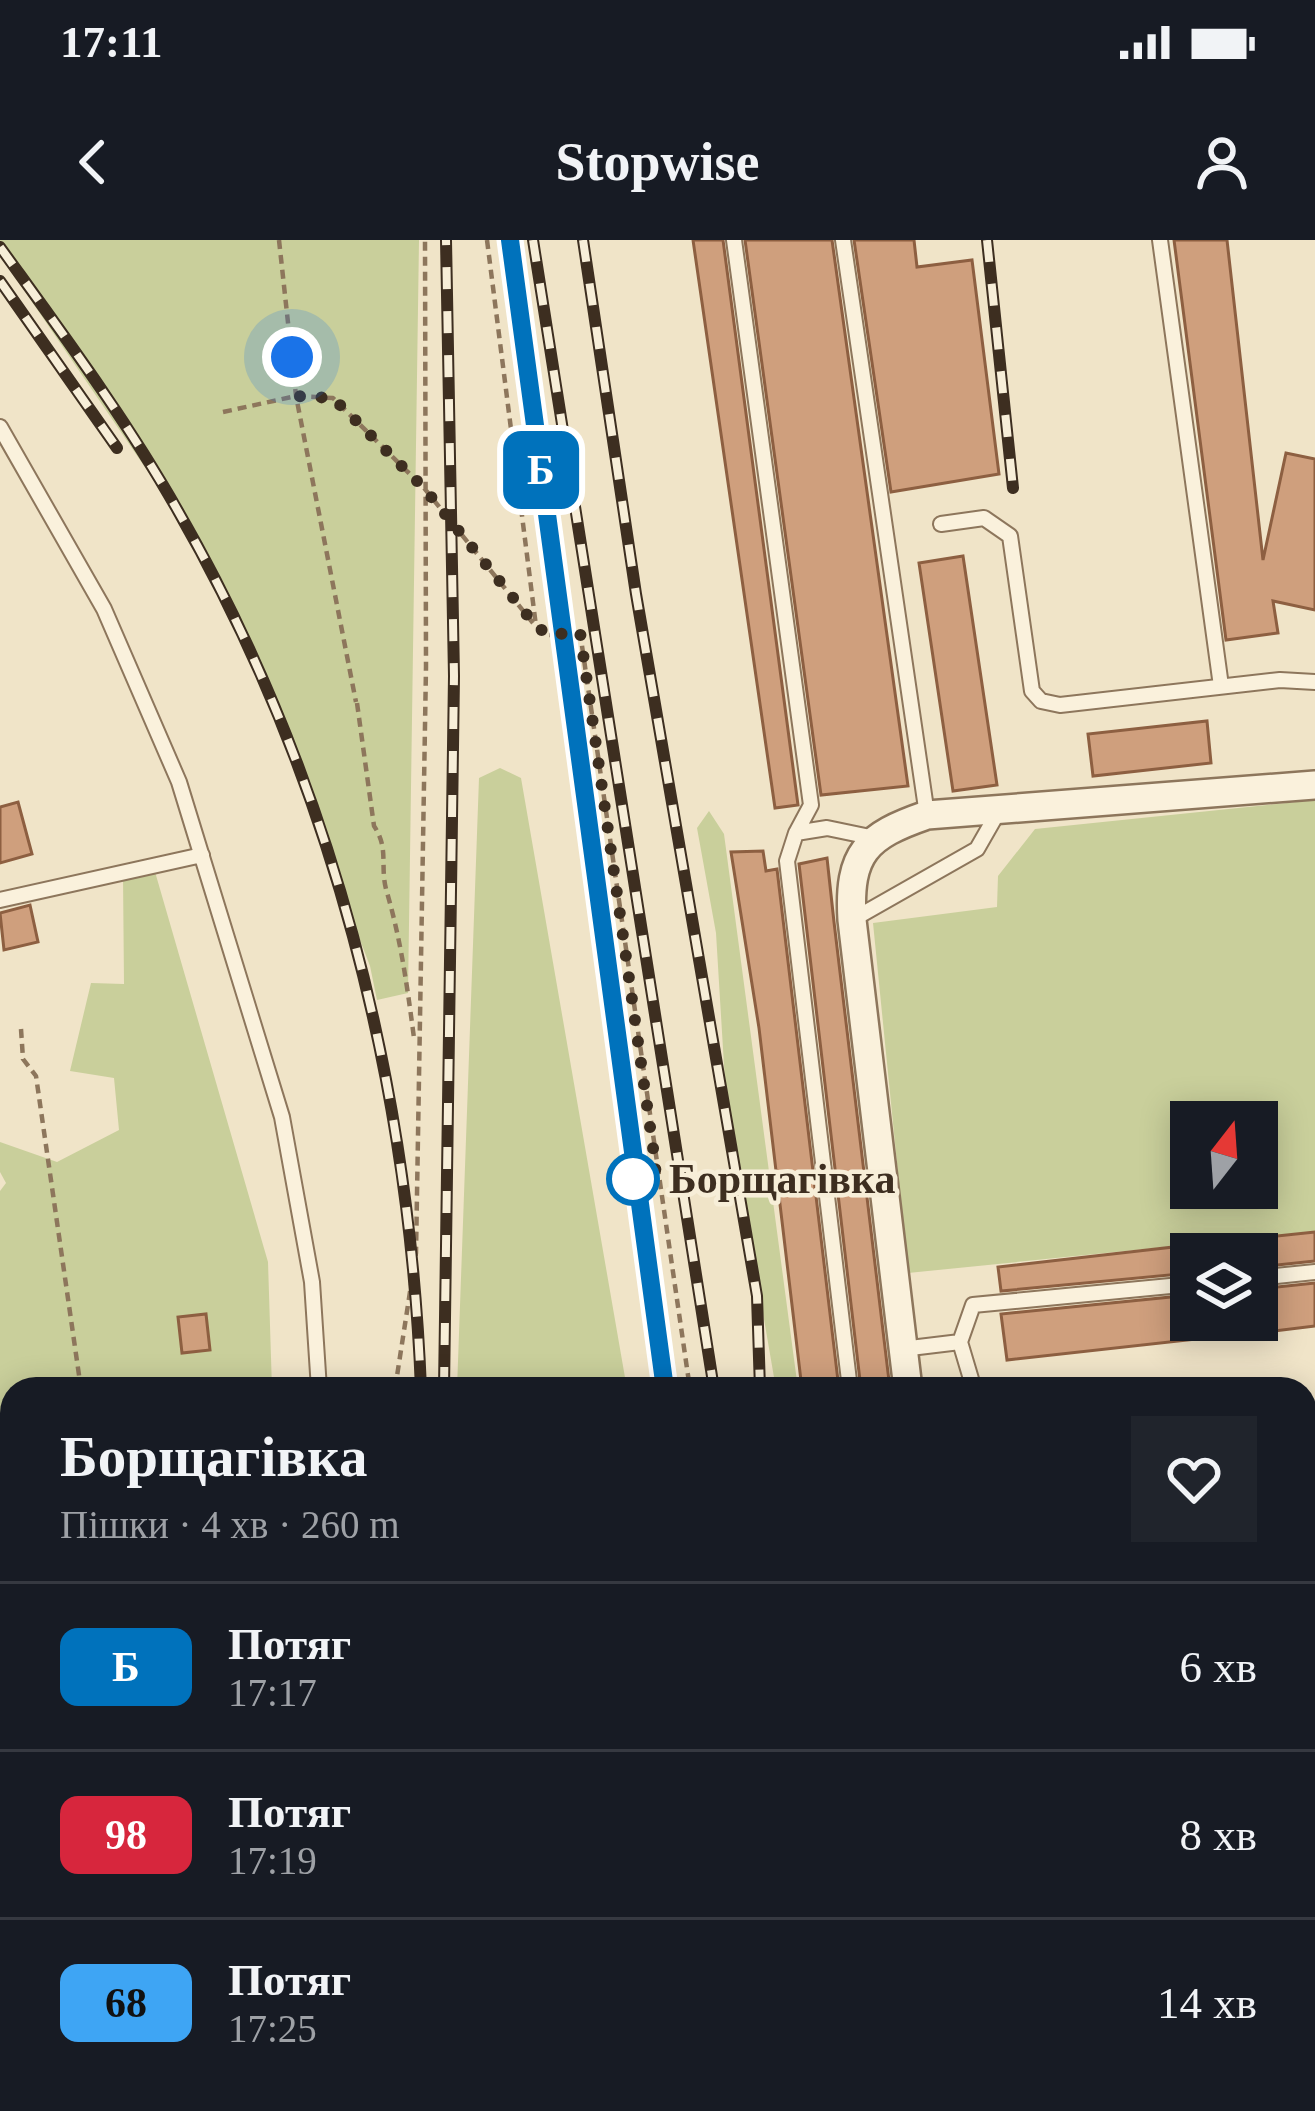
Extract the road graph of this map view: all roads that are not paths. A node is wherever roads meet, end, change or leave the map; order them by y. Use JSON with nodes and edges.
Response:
{"nodes":[{"id":1,"x":734,"y":240,"type":"edge"},
{"id":2,"x":843,"y":240,"type":"edge"},
{"id":3,"x":1160,"y":240,"type":"edge"},
{"id":4,"x":0,"y":427,"type":"edge"},
{"id":5,"x":941,"y":524,"type":"dead end"},
{"id":6,"x":1315,"y":682,"type":"edge"},
{"id":7,"x":1221,"y":686,"type":"junction"},
{"id":8,"x":1315,"y":785,"type":"edge"},
{"id":9,"x":1001,"y":807,"type":"junction"},
{"id":10,"x":927,"y":815,"type":"junction"},
{"id":11,"x":796,"y":832,"type":"junction"},
{"id":12,"x":875,"y":838,"type":"junction"},
{"id":13,"x":202,"y":855,"type":"junction"},
{"id":14,"x":0,"y":900,"type":"edge"},
{"id":15,"x":852,"y":920,"type":"junction"},
{"id":16,"x":1315,"y":1272,"type":"edge"},
{"id":17,"x":1278,"y":1276,"type":"edge"},
{"id":18,"x":1170,"y":1286,"type":"edge"},
{"id":19,"x":960,"y":1342,"type":"junction"},
{"id":20,"x":902,"y":1349,"type":"junction"},
{"id":21,"x":318,"y":1377,"type":"edge"},
{"id":22,"x":849,"y":1377,"type":"edge"},
{"id":23,"x":906,"y":1377,"type":"edge"},
{"id":24,"x":970,"y":1377,"type":"edge"}],
"edges":[{"from":1,"to":11,"type":"lane"},
{"from":2,"to":10,"type":"lane"},
{"from":3,"to":7,"type":"lane"},
{"from":4,"to":13,"type":"lane"},
{"from":5,"to":7,"type":"lane"},
{"from":6,"to":7,"type":"lane"},
{"from":8,"to":9,"type":"street"},
{"from":9,"to":10,"type":"street"},
{"from":9,"to":15,"type":"lane"},
{"from":10,"to":12,"type":"street"},
{"from":11,"to":12,"type":"lane"},
{"from":11,"to":22,"type":"lane"},
{"from":12,"to":15,"type":"street"},
{"from":13,"to":14,"type":"lane"},
{"from":13,"to":21,"type":"lane"},
{"from":15,"to":20,"type":"street"},
{"from":16,"to":17,"type":"lane"},
{"from":18,"to":19,"type":"lane"},
{"from":19,"to":20,"type":"lane"},
{"from":19,"to":24,"type":"lane"},
{"from":20,"to":23,"type":"street"}]}
